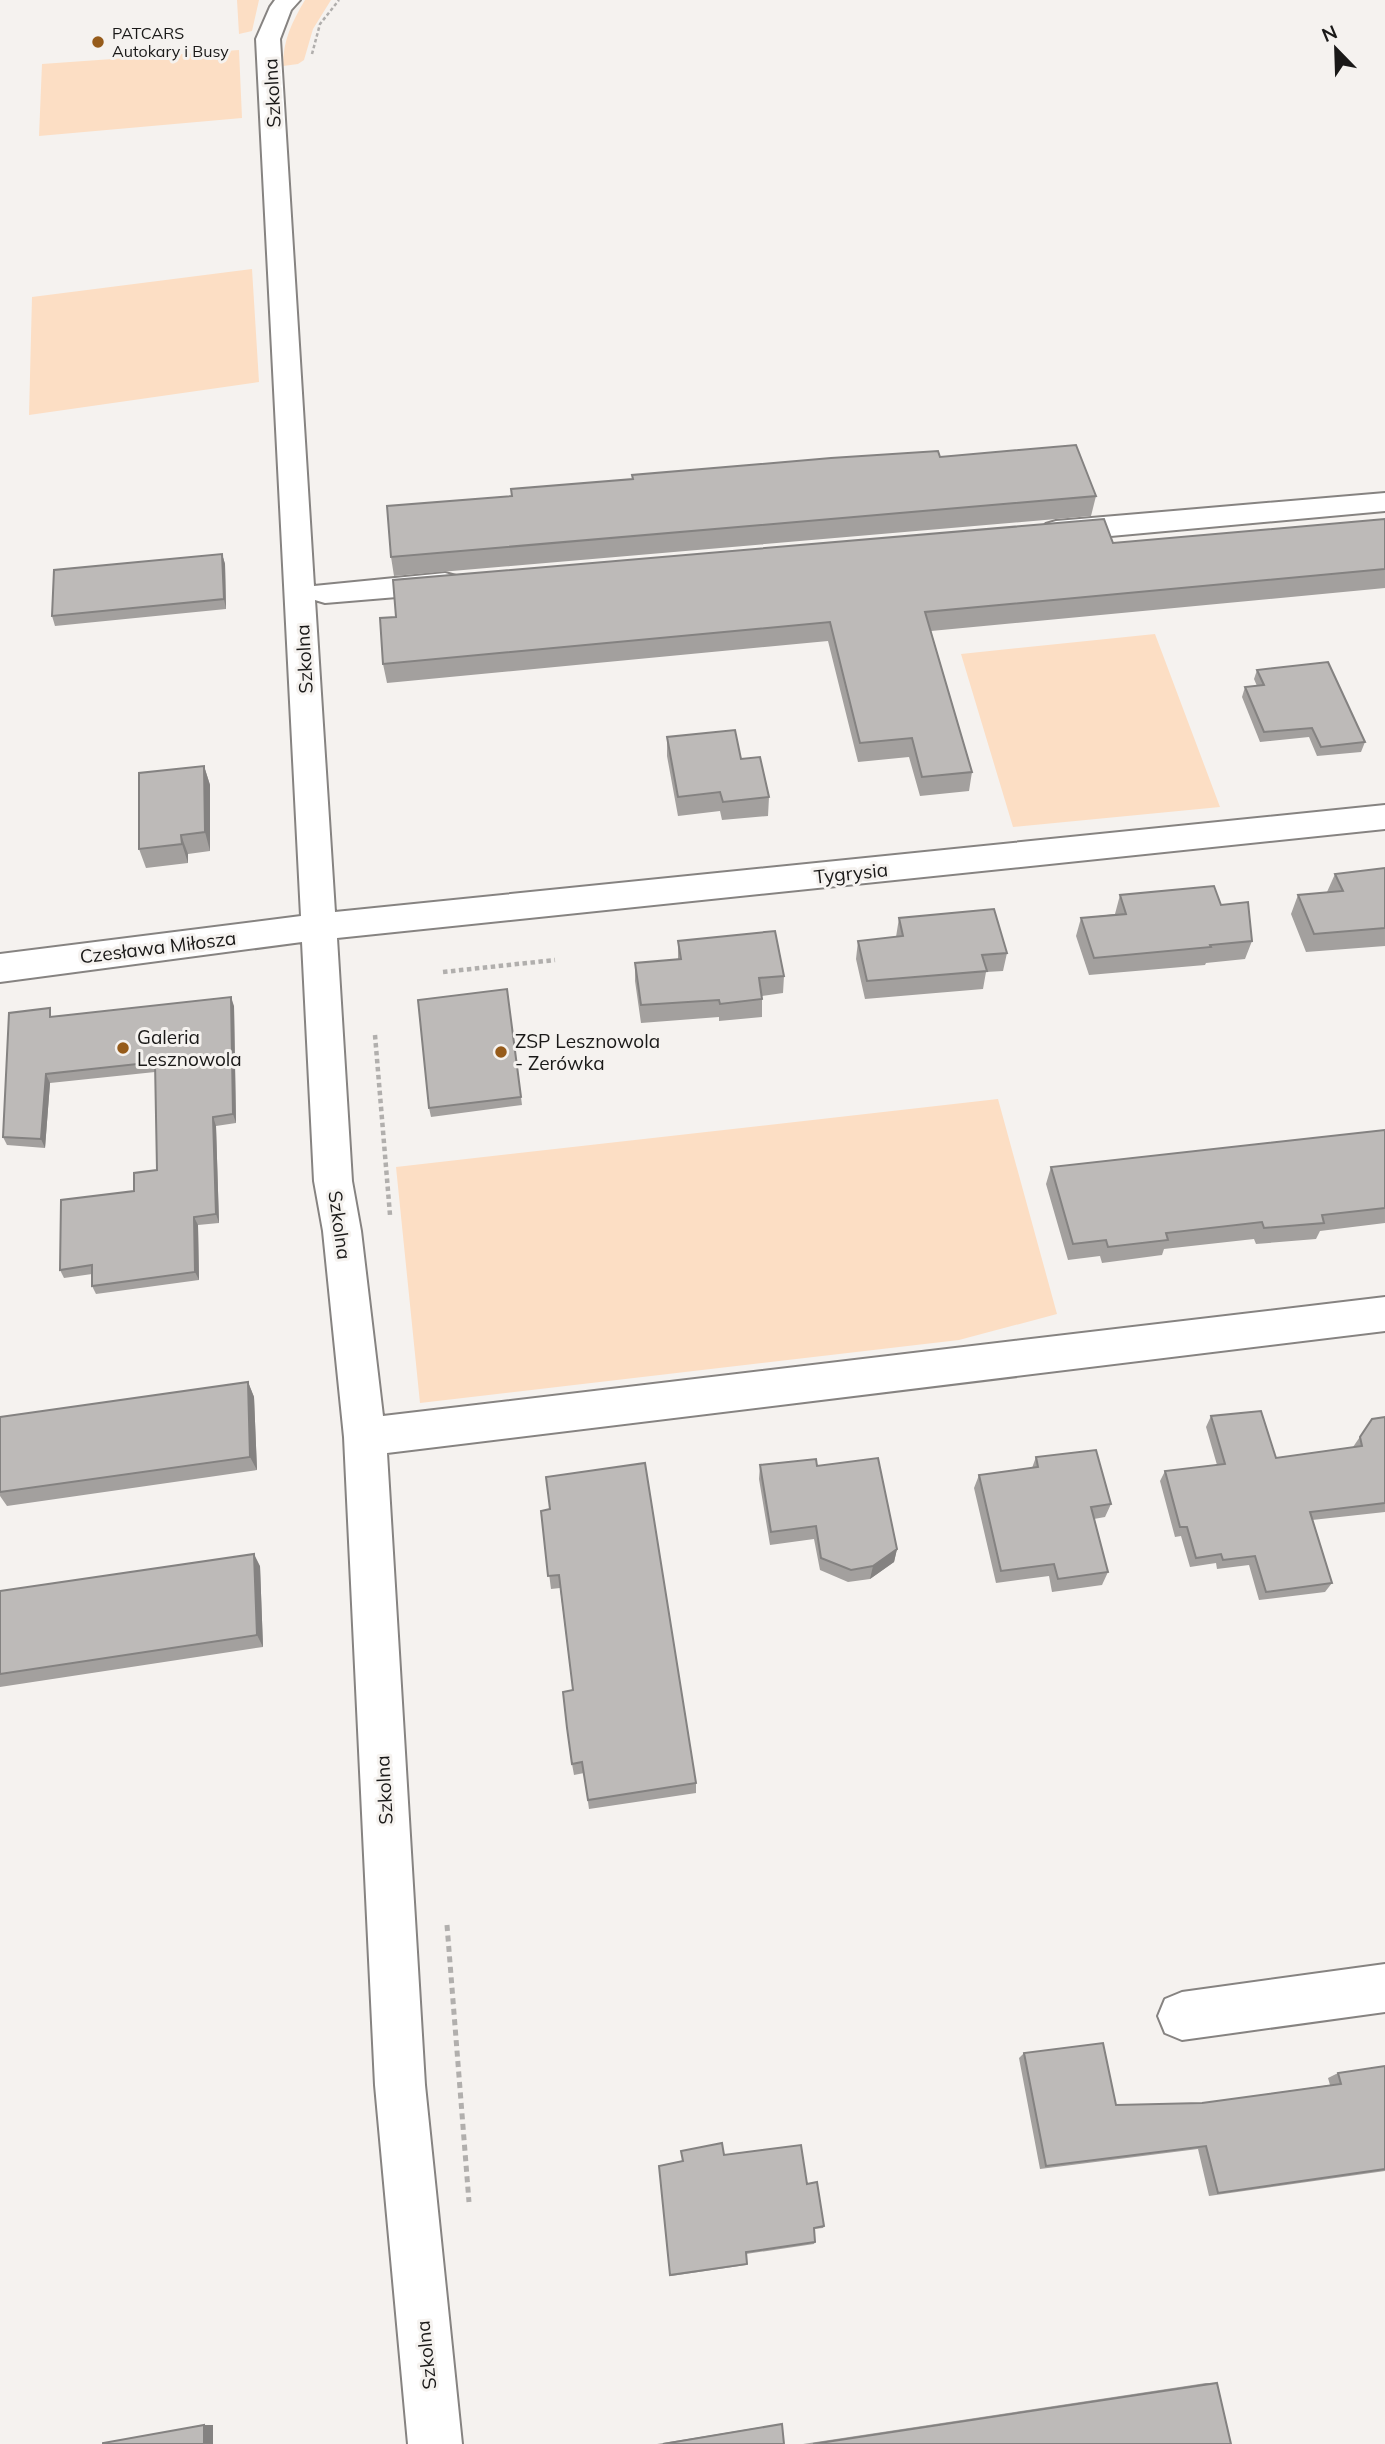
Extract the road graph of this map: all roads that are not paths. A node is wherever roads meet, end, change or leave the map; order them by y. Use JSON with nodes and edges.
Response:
{"nodes":[{"id":1,"x":282,"y":2,"type":"edge"},
{"id":2,"x":1385,"y":502,"type":"edge"},
{"id":3,"x":1023,"y":533,"type":"edge"},
{"id":4,"x":479,"y":580,"type":"edge"},
{"id":5,"x":325,"y":593,"type":"dead end"},
{"id":6,"x":1385,"y":817,"type":"edge"},
{"id":7,"x":317,"y":927,"type":"junction"},
{"id":8,"x":0,"y":968,"type":"edge"},
{"id":9,"x":1385,"y":1314,"type":"edge"},
{"id":10,"x":365,"y":1437,"type":"junction"},
{"id":11,"x":1385,"y":1988,"type":"edge"},
{"id":12,"x":1182,"y":2016,"type":"dead end"},
{"id":13,"x":435,"y":2444,"type":"edge"}],
"edges":[{"from":1,"to":7,"type":"street","name":"Szkolna"},
{"from":2,"to":3,"type":"street"},
{"from":4,"to":5,"type":"street"},
{"from":6,"to":7,"type":"street","name":"Tygrysia"},
{"from":7,"to":8,"type":"street","name":"Czesława Miłosza"},
{"from":7,"to":10,"type":"street","name":"Szkolna"},
{"from":9,"to":10,"type":"street"},
{"from":10,"to":13,"type":"street","name":"Szkolna"},
{"from":11,"to":12,"type":"street"}]}
